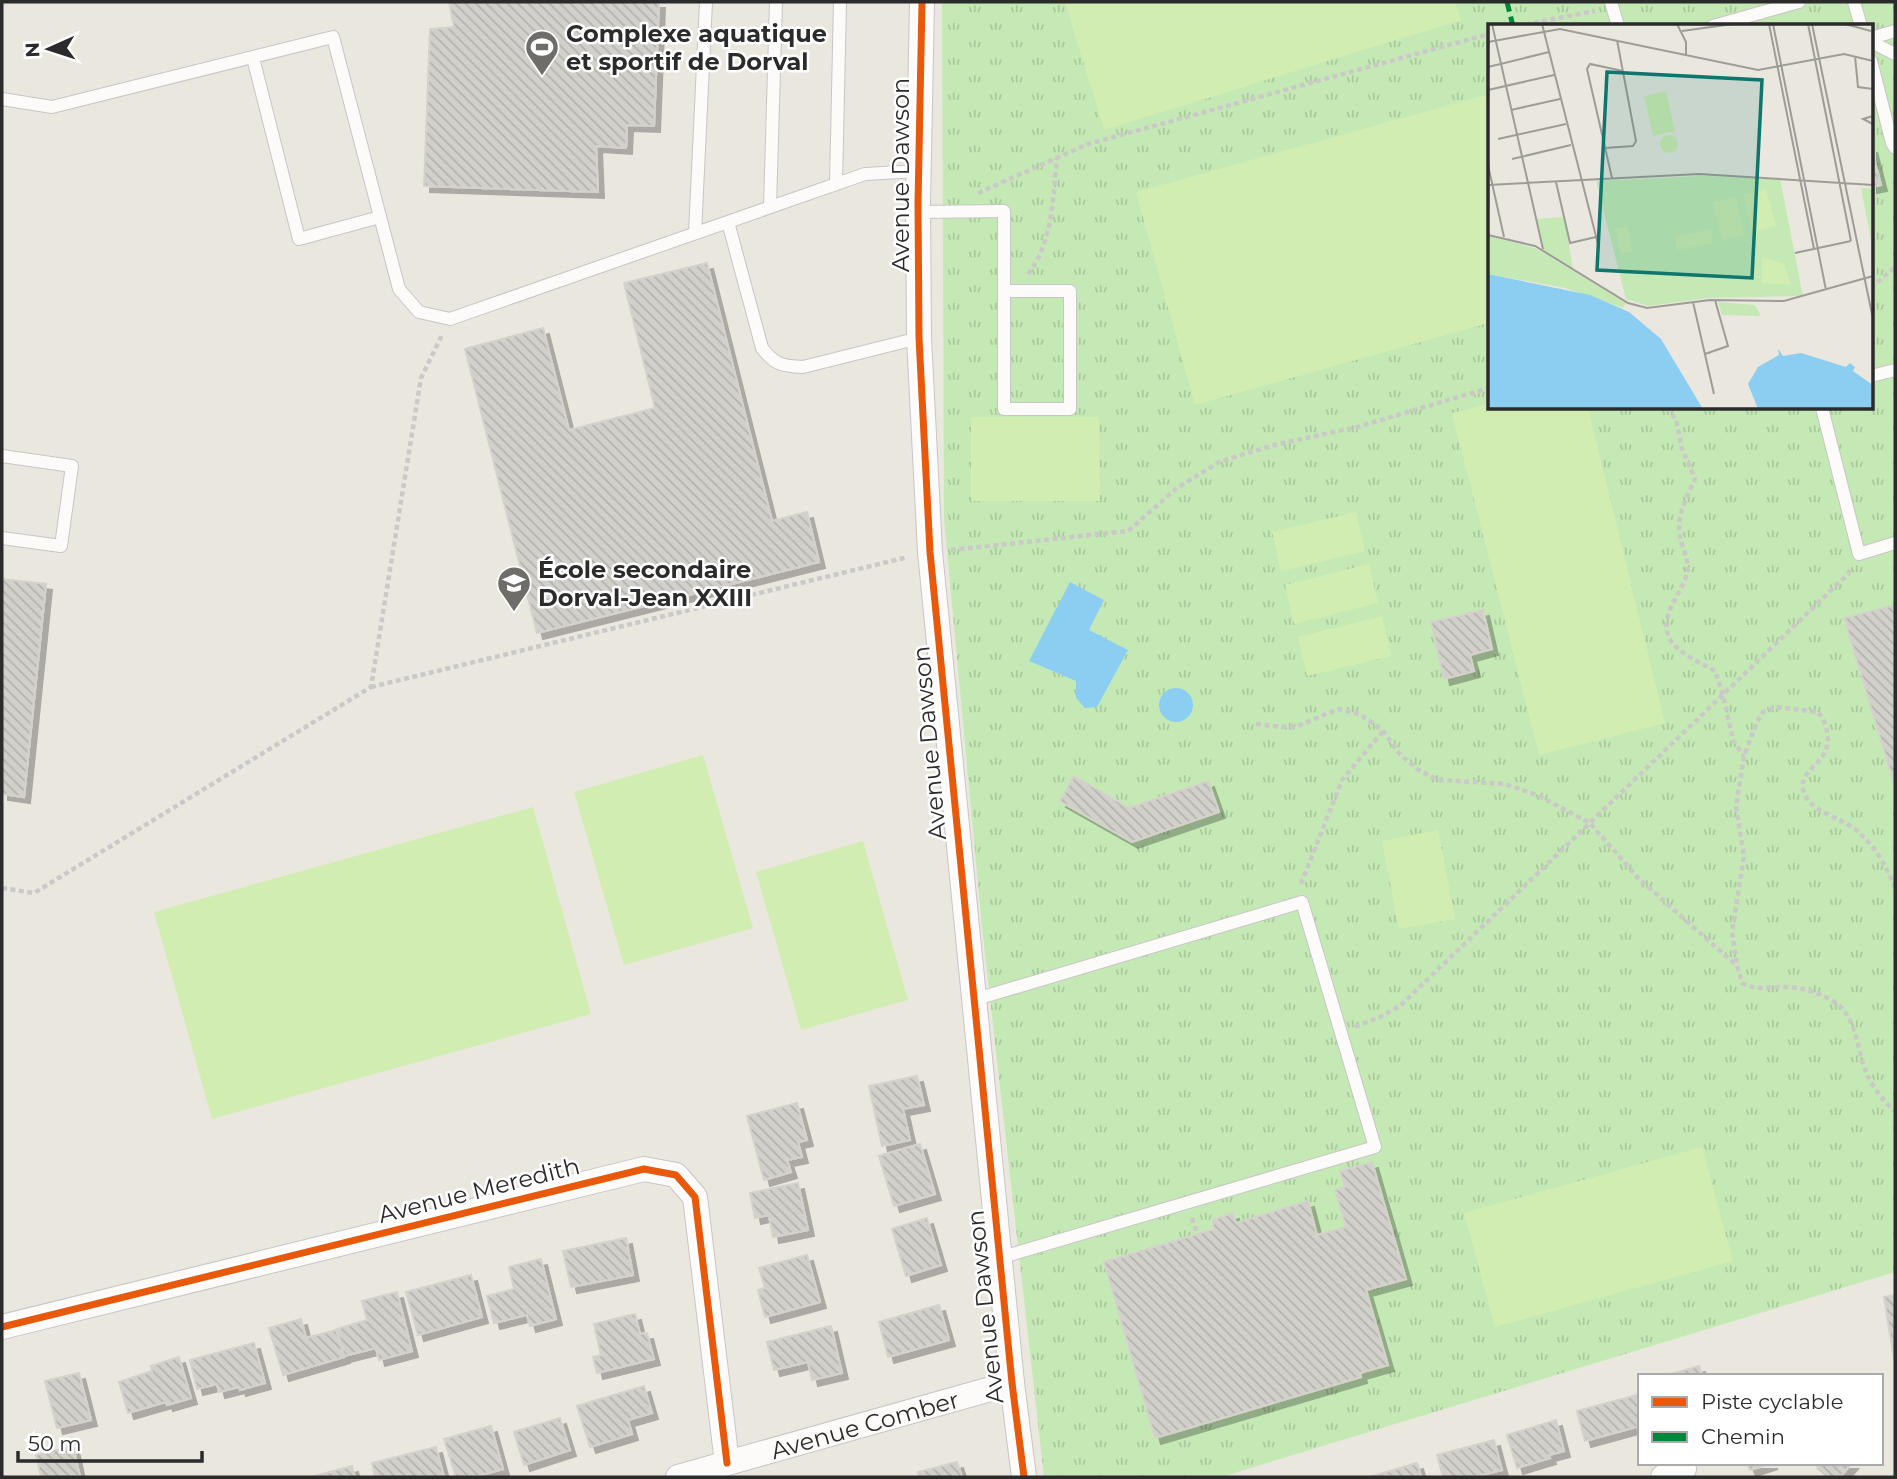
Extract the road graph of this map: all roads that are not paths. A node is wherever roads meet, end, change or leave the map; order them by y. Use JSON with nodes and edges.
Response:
{"nodes":[{"id":1,"x":706,"y":2,"type":"edge"},
{"id":2,"x":776,"y":2,"type":"edge"},
{"id":3,"x":840,"y":2,"type":"edge"},
{"id":4,"x":922,"y":2,"type":"edge"},
{"id":5,"x":1799,"y":2,"type":"edge"},
{"id":6,"x":1854,"y":2,"type":"edge"},
{"id":7,"x":1612,"y":5,"type":"edge"},
{"id":8,"x":1617,"y":24,"type":"edge"},
{"id":9,"x":1720,"y":24,"type":"edge"},
{"id":10,"x":1860,"y":24,"type":"edge"},
{"id":11,"x":1895,"y":31,"type":"edge"},
{"id":12,"x":1872,"y":40,"type":"edge"},
{"id":13,"x":1872,"y":41,"type":"edge"},
{"id":14,"x":1895,"y":54,"type":"edge"},
{"id":15,"x":253,"y":58,"type":"junction"},
{"id":16,"x":1872,"y":65,"type":"edge"},
{"id":17,"x":2,"y":99,"type":"edge"},
{"id":18,"x":1895,"y":148,"type":"edge"},
{"id":19,"x":918,"y":171,"type":"junction"},
{"id":20,"x":836,"y":184,"type":"junction"},
{"id":21,"x":770,"y":207,"type":"junction"},
{"id":22,"x":918,"y":212,"type":"junction"},
{"id":23,"x":380,"y":217,"type":"junction"},
{"id":24,"x":728,"y":222,"type":"junction"},
{"id":25,"x":695,"y":233,"type":"junction"},
{"id":26,"x":1004,"y":291,"type":"junction"},
{"id":27,"x":919,"y":338,"type":"junction"},
{"id":28,"x":1895,"y":370,"type":"edge"},
{"id":29,"x":1872,"y":376,"type":"edge"},
{"id":30,"x":1823,"y":410,"type":"edge"},
{"id":31,"x":2,"y":456,"type":"edge"},
{"id":32,"x":2,"y":538,"type":"edge"},
{"id":33,"x":1895,"y":544,"type":"edge"},
{"id":34,"x":973,"y":1000,"type":"junction"},
{"id":35,"x":999,"y":1258,"type":"junction"},
{"id":36,"x":2,"y":1327,"type":"edge"},
{"id":37,"x":1012,"y":1383,"type":"junction"},
{"id":38,"x":727,"y":1463,"type":"junction"},
{"id":39,"x":678,"y":1477,"type":"edge"},
{"id":40,"x":1024,"y":1477,"type":"edge"}],
"edges":[{"from":1,"to":25,"type":"lane"},
{"from":2,"to":21,"type":"lane"},
{"from":3,"to":20,"type":"lane"},
{"from":4,"to":19,"type":"street","name":"Avenue Dawson"},
{"from":5,"to":9,"type":"lane"},
{"from":6,"to":10,"type":"lane"},
{"from":7,"to":8,"type":"lane"},
{"from":11,"to":12,"type":"lane"},
{"from":13,"to":14,"type":"lane"},
{"from":15,"to":17,"type":"lane"},
{"from":15,"to":23,"type":"lane"},
{"from":15,"to":23,"type":"lane"},
{"from":16,"to":18,"type":"lane"},
{"from":19,"to":20,"type":"lane"},
{"from":19,"to":22,"type":"street","name":"Avenue Dawson"},
{"from":20,"to":21,"type":"lane"},
{"from":21,"to":24,"type":"lane"},
{"from":22,"to":26,"type":"lane"},
{"from":22,"to":27,"type":"street","name":"Avenue Dawson"},
{"from":23,"to":25,"type":"lane"},
{"from":24,"to":25,"type":"lane"},
{"from":24,"to":27,"type":"lane"},
{"from":26,"to":26,"type":"lane"},
{"from":27,"to":34,"type":"street","name":"Avenue Dawson"},
{"from":28,"to":29,"type":"lane"},
{"from":30,"to":33,"type":"lane"},
{"from":31,"to":32,"type":"lane"},
{"from":34,"to":35,"type":"street","name":"Avenue Dawson"},
{"from":34,"to":35,"type":"lane"},
{"from":35,"to":37,"type":"street","name":"Avenue Dawson"},
{"from":36,"to":38,"type":"street","name":"Avenue Meredith"},
{"from":37,"to":38,"type":"street","name":"Avenue Comber"},
{"from":37,"to":40,"type":"street","name":"Avenue Dawson"},
{"from":38,"to":39,"type":"street","name":"Avenue Comber"}]}
